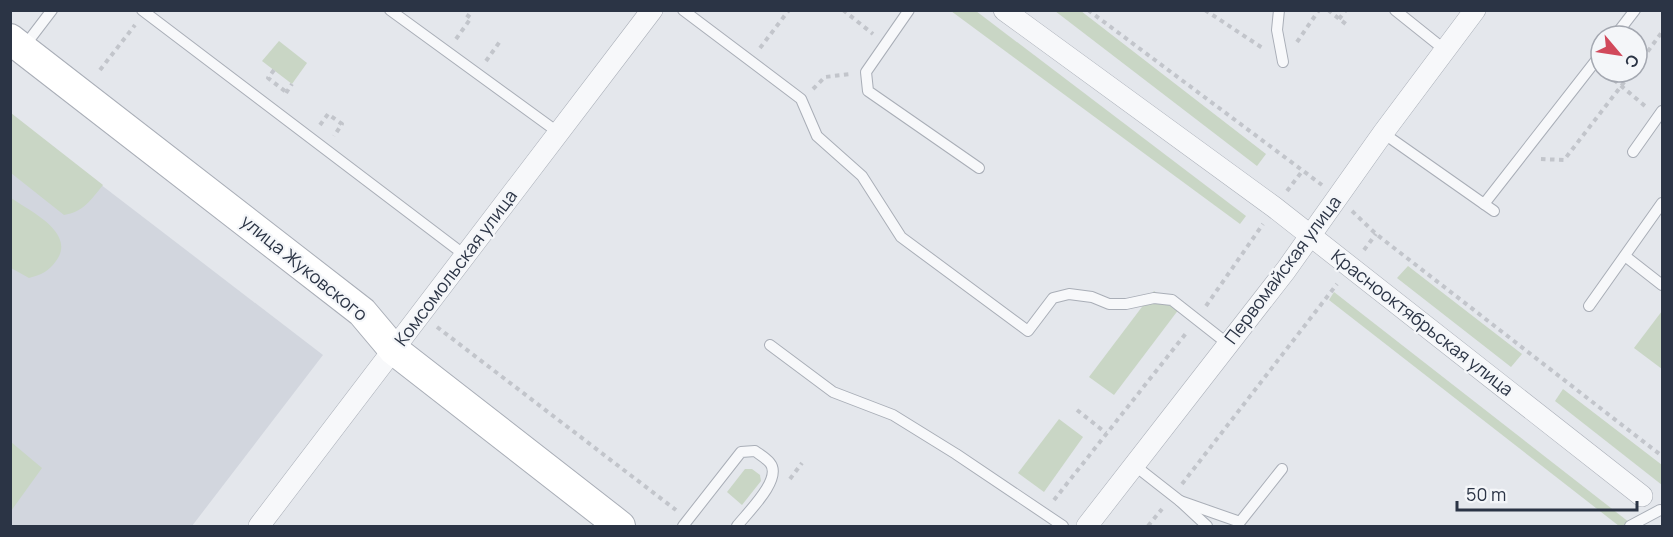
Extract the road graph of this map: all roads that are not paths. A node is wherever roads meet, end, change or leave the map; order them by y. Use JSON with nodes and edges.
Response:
{"nodes":[{"id":1,"x":52,"y":10,"type":"edge"},
{"id":2,"x":390,"y":10,"type":"edge"},
{"id":3,"x":652,"y":10,"type":"edge"},
{"id":4,"x":683,"y":10,"type":"edge"},
{"id":5,"x":909,"y":10,"type":"edge"},
{"id":6,"x":1004,"y":10,"type":"edge"},
{"id":7,"x":1279,"y":10,"type":"edge"},
{"id":8,"x":1395,"y":10,"type":"edge"},
{"id":9,"x":1475,"y":10,"type":"edge"},
{"id":10,"x":1635,"y":10,"type":"edge"},
{"id":11,"x":143,"y":11,"type":"edge"},
{"id":12,"x":1624,"y":24,"type":"edge"},
{"id":13,"x":17,"y":43,"type":"edge"},
{"id":14,"x":1445,"y":50,"type":"junction"},
{"id":15,"x":1283,"y":62,"type":"road end"},
{"id":16,"x":1589,"y":69,"type":"edge"},
{"id":17,"x":1660,"y":114,"type":"edge"},
{"id":18,"x":559,"y":133,"type":"junction"},
{"id":19,"x":1383,"y":133,"type":"junction"},
{"id":20,"x":1633,"y":152,"type":"dead end"},
{"id":21,"x":979,"y":168,"type":"dead end"},
{"id":22,"x":1662,"y":203,"type":"edge"},
{"id":23,"x":1484,"y":204,"type":"junction"},
{"id":24,"x":1494,"y":211,"type":"dead end"},
{"id":25,"x":1311,"y":237,"type":"junction"},
{"id":26,"x":466,"y":256,"type":"junction"},
{"id":27,"x":1625,"y":256,"type":"junction"},
{"id":28,"x":1662,"y":285,"type":"edge"},
{"id":29,"x":1589,"y":306,"type":"dead end"},
{"id":30,"x":1228,"y":344,"type":"junction"},
{"id":31,"x":770,"y":345,"type":"dead end"},
{"id":32,"x":394,"y":350,"type":"junction"},
{"id":33,"x":1134,"y":465,"type":"junction"},
{"id":34,"x":1282,"y":469,"type":"dead end"},
{"id":35,"x":1642,"y":496,"type":"joint"},
{"id":36,"x":1176,"y":498,"type":"junction"},
{"id":37,"x":1661,"y":511,"type":"edge"},
{"id":38,"x":686,"y":523,"type":"edge"},
{"id":39,"x":260,"y":526,"type":"edge"},
{"id":40,"x":620,"y":526,"type":"edge"},
{"id":41,"x":737,"y":526,"type":"edge"},
{"id":42,"x":1063,"y":526,"type":"edge"},
{"id":43,"x":1087,"y":526,"type":"edge"},
{"id":44,"x":1207,"y":526,"type":"edge"},
{"id":45,"x":1630,"y":526,"type":"edge"}],
"edges":[{"from":1,"to":13,"type":"lane"},
{"from":2,"to":18,"type":"lane"},
{"from":3,"to":18,"type":"street","name":"Комсомольская улица"},
{"from":4,"to":30,"type":"lane"},
{"from":5,"to":21,"type":"lane"},
{"from":6,"to":25,"type":"street","name":"Краснооктябрьская улица"},
{"from":7,"to":15,"type":"lane"},
{"from":8,"to":14,"type":"lane"},
{"from":9,"to":14,"type":"street","name":"Первомайская улица"},
{"from":10,"to":12,"type":"lane"},
{"from":11,"to":26,"type":"lane"},
{"from":13,"to":32,"type":"street","name":"улица Жуковского"},
{"from":14,"to":19,"type":"street","name":"Первомайская улица"},
{"from":16,"to":23,"type":"lane"},
{"from":17,"to":20,"type":"lane"},
{"from":18,"to":26,"type":"street","name":"Комсомольская улица"},
{"from":19,"to":23,"type":"lane"},
{"from":19,"to":25,"type":"street","name":"Первомайская улица"},
{"from":22,"to":27,"type":"lane"},
{"from":23,"to":24,"type":"lane"},
{"from":25,"to":30,"type":"street","name":"Первомайская улица"},
{"from":25,"to":35,"type":"street","name":"Краснооктябрьская улица"},
{"from":26,"to":32,"type":"street","name":"Комсомольская улица"},
{"from":27,"to":28,"type":"lane"},
{"from":27,"to":29,"type":"lane"},
{"from":30,"to":33,"type":"street","name":"Первомайская улица"},
{"from":31,"to":42,"type":"lane"},
{"from":32,"to":39,"type":"street","name":"Комсомольская улица"},
{"from":32,"to":40,"type":"street","name":"улица Жуковского"},
{"from":33,"to":36,"type":"lane"},
{"from":33,"to":43,"type":"street","name":"Первомайская улица"},
{"from":34,"to":36,"type":"lane"},
{"from":35,"to":37,"type":"lane","name":"Краснооктябрьская улица"},
{"from":36,"to":44,"type":"lane"},
{"from":37,"to":45,"type":"lane"},
{"from":38,"to":41,"type":"lane"}]}
